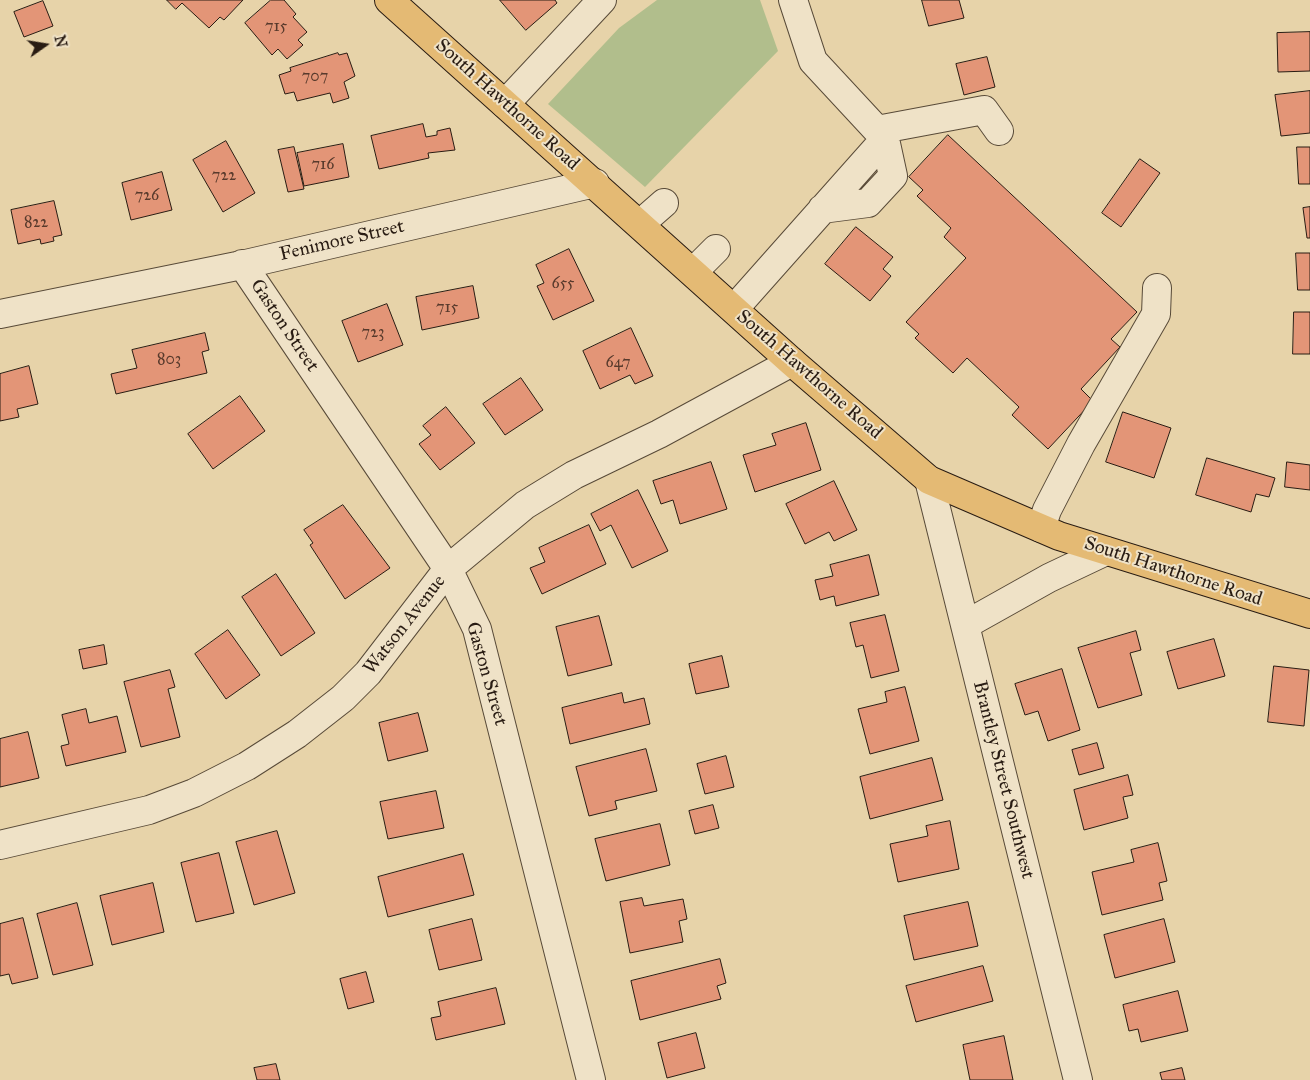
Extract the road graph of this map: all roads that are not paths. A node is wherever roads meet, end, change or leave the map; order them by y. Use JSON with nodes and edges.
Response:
{"nodes":[{"id":1,"x":389,"y":0,"type":"edge"},
{"id":2,"x":602,"y":0,"type":"edge"},
{"id":3,"x":793,"y":0,"type":"edge"},
{"id":4,"x":506,"y":104,"type":"junction"},
{"id":5,"x":998,"y":131,"type":"dead end"},
{"id":6,"x":881,"y":134,"type":"junction"},
{"id":7,"x":595,"y":183,"type":"junction"},
{"id":8,"x":664,"y":203,"type":"dead end"},
{"id":9,"x":640,"y":224,"type":"junction"},
{"id":10,"x":716,"y":249,"type":"dead end"},
{"id":11,"x":242,"y":264,"type":"junction"},
{"id":12,"x":693,"y":272,"type":"junction"},
{"id":13,"x":1157,"y":288,"type":"dead end"},
{"id":14,"x":734,"y":309,"type":"junction"},
{"id":15,"x":0,"y":314,"type":"edge"},
{"id":16,"x":792,"y":362,"type":"junction"},
{"id":17,"x":929,"y":480,"type":"junction"},
{"id":18,"x":1041,"y":528,"type":"junction"},
{"id":19,"x":1106,"y":551,"type":"junction"},
{"id":20,"x":448,"y":569,"type":"junction"},
{"id":21,"x":1310,"y":614,"type":"edge"},
{"id":22,"x":965,"y":625,"type":"junction"},
{"id":23,"x":0,"y":845,"type":"edge"},
{"id":24,"x":591,"y":1080,"type":"edge"},
{"id":25,"x":1078,"y":1080,"type":"edge"}],
"edges":[{"from":1,"to":4,"type":"main road","name":"South Hawthorne Road"},
{"from":2,"to":4,"type":"street"},
{"from":3,"to":6,"type":"street"},
{"from":4,"to":7,"type":"main road","name":"South Hawthorne Road"},
{"from":5,"to":6,"type":"street"},
{"from":6,"to":14,"type":"street"},
{"from":7,"to":9,"type":"main road","name":"South Hawthorne Road"},
{"from":7,"to":11,"type":"street","name":"Fenimore Street"},
{"from":8,"to":9,"type":"street"},
{"from":9,"to":12,"type":"main road","name":"South Hawthorne Road"},
{"from":10,"to":12,"type":"street"},
{"from":11,"to":15,"type":"street","name":"Fenimore Street"},
{"from":11,"to":20,"type":"street","name":"Gaston Street"},
{"from":12,"to":14,"type":"main road","name":"South Hawthorne Road"},
{"from":13,"to":18,"type":"street"},
{"from":14,"to":16,"type":"main road","name":"South Hawthorne Road"},
{"from":16,"to":17,"type":"main road","name":"South Hawthorne Road"},
{"from":16,"to":20,"type":"street","name":"Watson Avenue"},
{"from":17,"to":18,"type":"main road","name":"South Hawthorne Road"},
{"from":17,"to":22,"type":"street","name":"Brantley Street Southwest"},
{"from":18,"to":19,"type":"main road","name":"South Hawthorne Road"},
{"from":19,"to":21,"type":"main road","name":"South Hawthorne Road"},
{"from":19,"to":22,"type":"street"},
{"from":20,"to":23,"type":"street","name":"Watson Avenue"},
{"from":20,"to":24,"type":"street","name":"Gaston Street"},
{"from":22,"to":25,"type":"street","name":"Brantley Street Southwest"}]}
